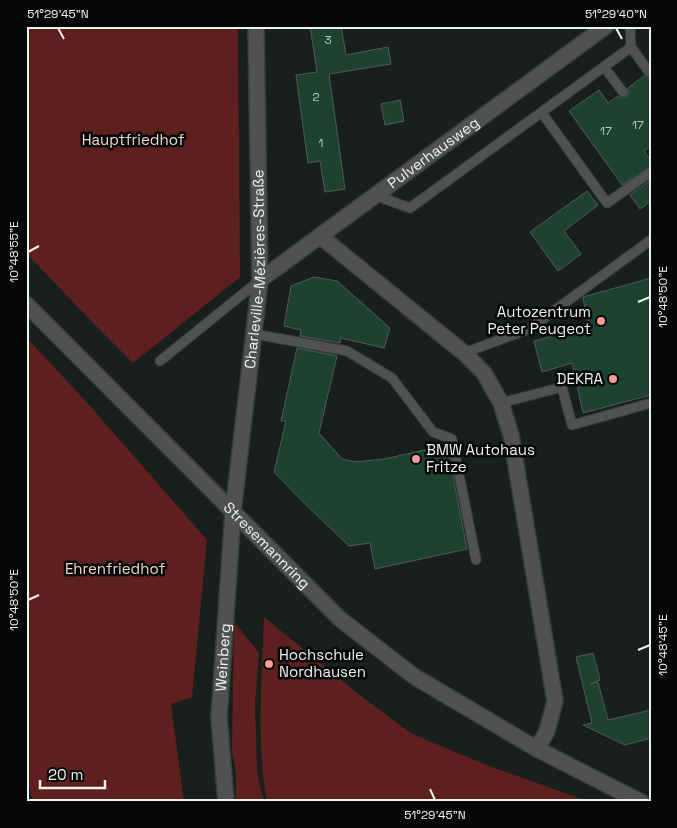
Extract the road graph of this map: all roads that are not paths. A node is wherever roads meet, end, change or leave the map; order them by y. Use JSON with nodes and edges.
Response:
{"nodes":[{"id":1,"x":256,"y":26,"type":"edge"},
{"id":2,"x":606,"y":26,"type":"edge"},
{"id":3,"x":630,"y":26,"type":"edge"},
{"id":4,"x":631,"y":47,"type":"junction"},
{"id":5,"x":604,"y":66,"type":"junction"},
{"id":6,"x":649,"y":72,"type":"dead end"},
{"id":7,"x":623,"y":92,"type":"dead end"},
{"id":8,"x":542,"y":113,"type":"junction"},
{"id":9,"x":651,"y":172,"type":"edge"},
{"id":10,"x":374,"y":195,"type":"junction"},
{"id":11,"x":320,"y":236,"type":"junction"},
{"id":12,"x":651,"y":240,"type":"edge"},
{"id":13,"x":260,"y":280,"type":"junction"},
{"id":14,"x":26,"y":304,"type":"edge"},
{"id":15,"x":254,"y":334,"type":"junction"},
{"id":16,"x":464,"y":353,"type":"junction"},
{"id":17,"x":160,"y":361,"type":"dead end"},
{"id":18,"x":501,"y":403,"type":"junction"},
{"id":19,"x":651,"y":403,"type":"edge"},
{"id":20,"x":234,"y":512,"type":"junction"},
{"id":21,"x":476,"y":560,"type":"dead end"},
{"id":22,"x":537,"y":749,"type":"junction"},
{"id":23,"x":226,"y":802,"type":"edge"},
{"id":24,"x":641,"y":802,"type":"edge"}],
"edges":[{"from":1,"to":13,"type":"street","name":"Charleville-Mézières-Straße"},
{"from":2,"to":10,"type":"street","name":"Pulverhausweg"},
{"from":3,"to":4,"type":"lane"},
{"from":4,"to":5,"type":"lane"},
{"from":4,"to":6,"type":"lane"},
{"from":5,"to":7,"type":"lane"},
{"from":5,"to":8,"type":"lane"},
{"from":8,"to":9,"type":"lane"},
{"from":8,"to":10,"type":"lane"},
{"from":10,"to":11,"type":"street","name":"Pulverhausweg"},
{"from":11,"to":13,"type":"street","name":"Pulverhausweg"},
{"from":11,"to":16,"type":"street"},
{"from":12,"to":16,"type":"lane"},
{"from":13,"to":15,"type":"street","name":"Charleville-Mézières-Straße"},
{"from":13,"to":17,"type":"lane"},
{"from":14,"to":20,"type":"street","name":"Stresemannring"},
{"from":15,"to":20,"type":"street","name":"Charleville-Mézières-Straße"},
{"from":15,"to":21,"type":"lane"},
{"from":16,"to":18,"type":"street"},
{"from":18,"to":19,"type":"lane"},
{"from":18,"to":22,"type":"street"},
{"from":20,"to":22,"type":"street","name":"Stresemannring"},
{"from":20,"to":23,"type":"street","name":"Weinberg"},
{"from":22,"to":24,"type":"street","name":"Stresemannring"}]}
